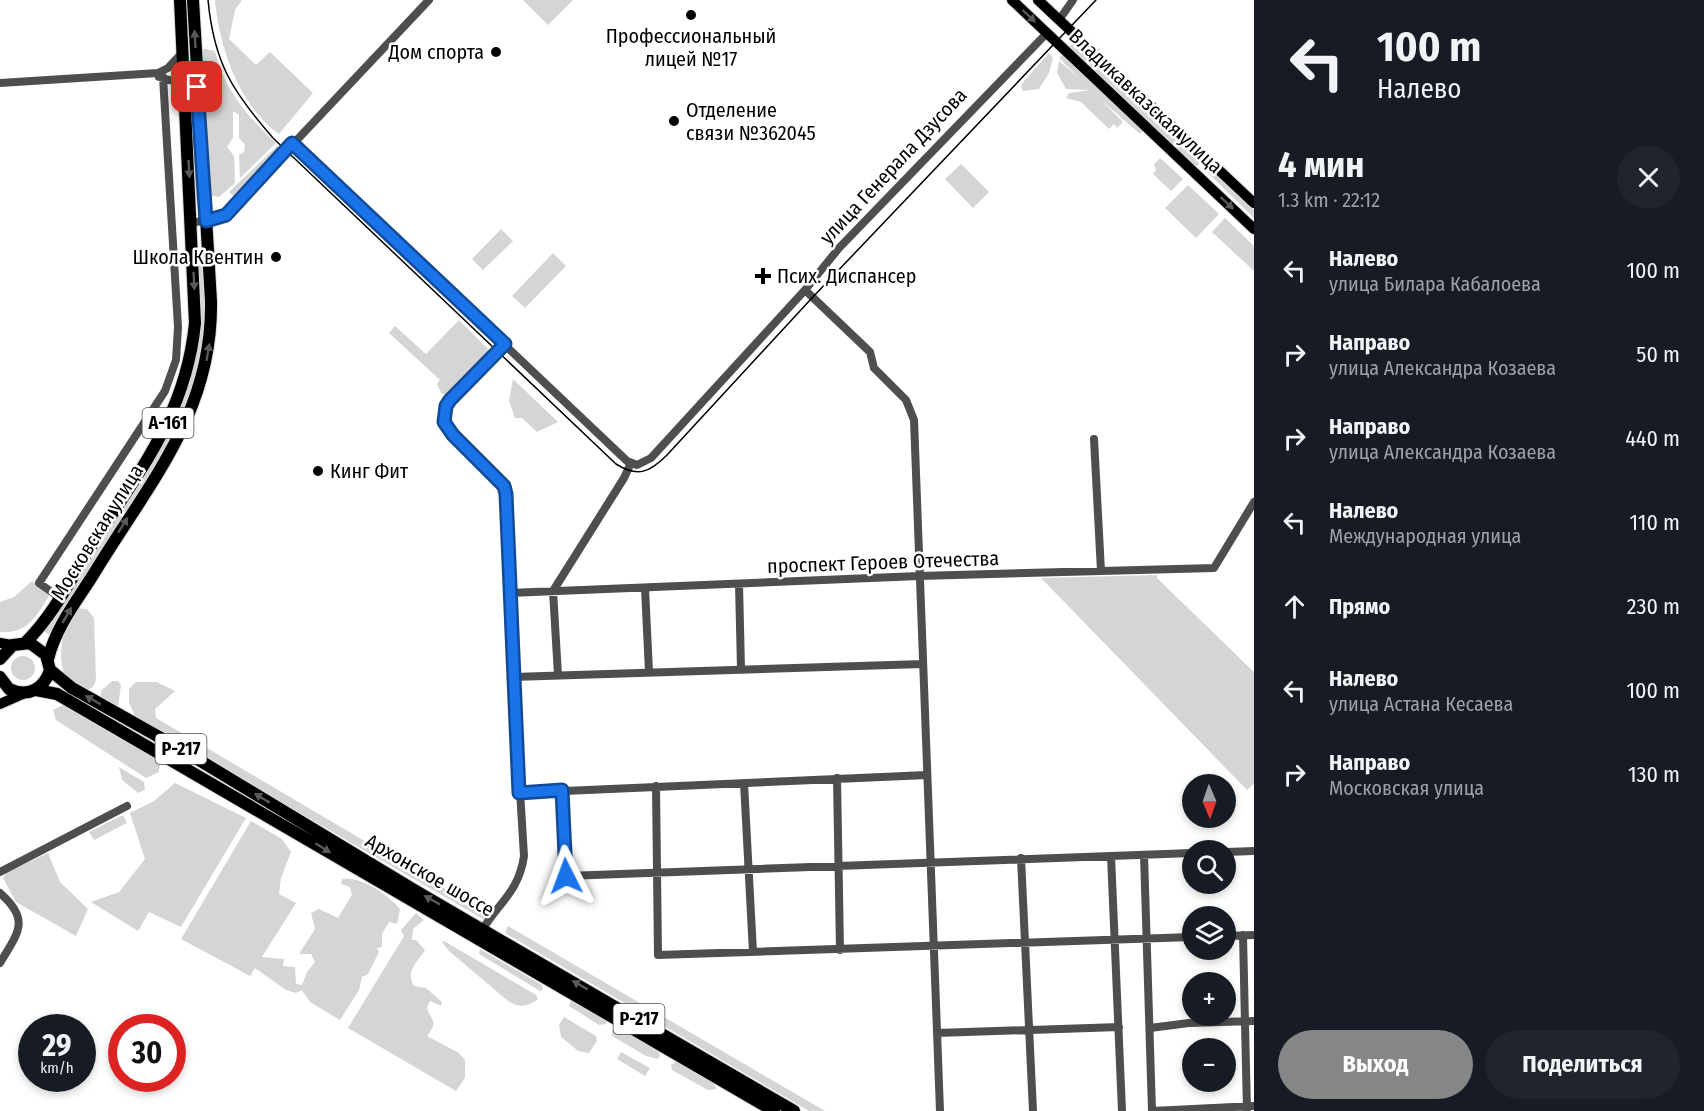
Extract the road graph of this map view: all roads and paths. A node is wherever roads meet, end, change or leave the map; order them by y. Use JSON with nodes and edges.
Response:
{"nodes":[{"id":1,"x":180,"y":0,"type":"edge"},
{"id":2,"x":193,"y":0,"type":"edge"},
{"id":3,"x":429,"y":0,"type":"edge"},
{"id":4,"x":1012,"y":0,"type":"edge"},
{"id":5,"x":1038,"y":0,"type":"edge"},
{"id":6,"x":1072,"y":0,"type":"edge"},
{"id":7,"x":1059,"y":20,"type":"junction"},
{"id":8,"x":1047,"y":33,"type":"junction"},
{"id":9,"x":182,"y":53,"type":"junction"},
{"id":10,"x":144,"y":75,"type":"junction"},
{"id":11,"x":163,"y":77,"type":"junction"},
{"id":12,"x":0,"y":83,"type":"edge"},
{"id":13,"x":185,"y":90,"type":"junction"},
{"id":14,"x":292,"y":143,"type":"junction"},
{"id":15,"x":1254,"y":203,"type":"edge"},
{"id":16,"x":206,"y":221,"type":"junction"},
{"id":17,"x":191,"y":222,"type":"junction"},
{"id":18,"x":1254,"y":229,"type":"edge"},
{"id":19,"x":805,"y":290,"type":"junction"},
{"id":20,"x":505,"y":344,"type":"junction"},
{"id":21,"x":1094,"y":439,"type":"dead end"},
{"id":22,"x":631,"y":462,"type":"junction"},
{"id":23,"x":1254,"y":502,"type":"edge"},
{"id":24,"x":1101,"y":571,"type":"junction"},
{"id":25,"x":919,"y":576,"type":"junction"},
{"id":26,"x":739,"y":584,"type":"junction"},
{"id":27,"x":645,"y":588,"type":"junction"},
{"id":28,"x":553,"y":591,"type":"junction"},
{"id":29,"x":509,"y":593,"type":"junction"},
{"id":30,"x":60,"y":598,"type":"junction"},
{"id":31,"x":26,"y":642,"type":"junction"},
{"id":32,"x":6,"y":644,"type":"edge"},
{"id":33,"x":0,"y":659,"type":"edge"},
{"id":34,"x":49,"y":664,"type":"junction"},
{"id":35,"x":923,"y":664,"type":"junction"},
{"id":36,"x":741,"y":669,"type":"junction"},
{"id":37,"x":649,"y":672,"type":"junction"},
{"id":38,"x":558,"y":675,"type":"junction"},
{"id":39,"x":0,"y":677,"type":"edge"},
{"id":40,"x":513,"y":677,"type":"junction"},
{"id":41,"x":30,"y":692,"type":"junction"},
{"id":42,"x":0,"y":704,"type":"edge"},
{"id":43,"x":927,"y":775,"type":"junction"},
{"id":44,"x":837,"y":778,"type":"junction"},
{"id":45,"x":744,"y":783,"type":"junction"},
{"id":46,"x":656,"y":786,"type":"junction"},
{"id":47,"x":562,"y":790,"type":"junction"},
{"id":48,"x":519,"y":793,"type":"junction"},
{"id":49,"x":127,"y":806,"type":"dead end"},
{"id":50,"x":1254,"y":851,"type":"edge"},
{"id":51,"x":1236,"y":852,"type":"edge"},
{"id":52,"x":1182,"y":853,"type":"edge"},
{"id":53,"x":1144,"y":855,"type":"junction"},
{"id":54,"x":1112,"y":856,"type":"junction"},
{"id":55,"x":1021,"y":858,"type":"junction"},
{"id":56,"x":930,"y":862,"type":"junction"},
{"id":57,"x":839,"y":865,"type":"junction"},
{"id":58,"x":748,"y":868,"type":"junction"},
{"id":59,"x":0,"y":872,"type":"edge"},
{"id":60,"x":656,"y":873,"type":"junction"},
{"id":61,"x":0,"y":893,"type":"edge"},
{"id":62,"x":480,"y":934,"type":"junction"},
{"id":63,"x":1236,"y":935,"type":"edge"},
{"id":64,"x":1243,"y":935,"type":"junction"},
{"id":65,"x":1254,"y":935,"type":"edge"},
{"id":66,"x":1182,"y":937,"type":"edge"},
{"id":67,"x":1146,"y":939,"type":"junction"},
{"id":68,"x":1115,"y":940,"type":"junction"},
{"id":69,"x":1026,"y":943,"type":"junction"},
{"id":70,"x":934,"y":947,"type":"junction"},
{"id":71,"x":840,"y":950,"type":"junction"},
{"id":72,"x":753,"y":952,"type":"junction"},
{"id":73,"x":0,"y":963,"type":"edge"},
{"id":74,"x":1249,"y":1021,"type":"edge"},
{"id":75,"x":1119,"y":1028,"type":"junction"},
{"id":76,"x":1150,"y":1028,"type":"junction"},
{"id":77,"x":1029,"y":1030,"type":"junction"},
{"id":78,"x":937,"y":1033,"type":"junction"},
{"id":79,"x":1249,"y":1108,"type":"edge"},
{"id":80,"x":774,"y":1111,"type":"edge"},
{"id":81,"x":794,"y":1111,"type":"edge"},
{"id":82,"x":940,"y":1111,"type":"edge"},
{"id":83,"x":1033,"y":1111,"type":"edge"},
{"id":84,"x":1122,"y":1111,"type":"edge"},
{"id":85,"x":1152,"y":1111,"type":"edge"}],
"edges":[{"from":1,"to":9,"type":"highway","name":"Московская улица","number":"А-161"},
{"from":16,"to":2,"type":"highway","name":"Московская улица","number":"А-161","one_way":true},
{"from":3,"to":14,"type":"street"},
{"from":4,"to":8,"type":"main road","name":"Владикавказская улица","one_way":true},
{"from":5,"to":7,"type":"main road","name":"Владикавказская улица"},
{"from":6,"to":7,"type":"street","name":"улица Генерала Дзусова"},
{"from":7,"to":8,"type":"main road","name":"улица Генерала Дзусова"},
{"from":7,"to":15,"type":"main road","name":"Владикавказская улица"},
{"from":8,"to":18,"type":"main road","name":"Владикавказская улица","one_way":true},
{"from":8,"to":19,"type":"street","name":"улица Генерала Дзусова"},
{"from":9,"to":10,"type":"street"},
{"from":9,"to":13,"type":"highway","name":"Московская улица","number":"А-161"},
{"from":10,"to":11,"type":"street"},
{"from":10,"to":12,"type":"street"},
{"from":11,"to":13,"type":"street"},
{"from":11,"to":30,"type":"street"},
{"from":13,"to":17,"type":"highway","name":"Московская улица","number":"А-161","one_way":true},
{"from":14,"to":16,"type":"street"},
{"from":14,"to":20,"type":"street"},
{"from":16,"to":17,"type":"street"},
{"from":34,"to":16,"type":"highway","name":"Московская улица","number":"А-161","one_way":true},
{"from":17,"to":30,"type":"highway","name":"Московская улица","number":"А-161","one_way":true},
{"from":19,"to":22,"type":"street","name":"улица Генерала Дзусова"},
{"from":19,"to":25,"type":"street"},
{"from":20,"to":22,"type":"street"},
{"from":20,"to":29,"type":"street"},
{"from":21,"to":24,"type":"street"},
{"from":22,"to":28,"type":"street"},
{"from":23,"to":24,"type":"street","name":"проспект Героев Отечества"},
{"from":24,"to":25,"type":"street","name":"проспект Героев Отечества"},
{"from":25,"to":26,"type":"street","name":"проспект Героев Отечества"},
{"from":25,"to":35,"type":"street"},
{"from":26,"to":27,"type":"street","name":"проспект Героев Отечества"},
{"from":26,"to":36,"type":"street"},
{"from":27,"to":28,"type":"street","name":"проспект Героев Отечества"},
{"from":27,"to":37,"type":"street"},
{"from":28,"to":29,"type":"street","name":"проспект Героев Отечества"},
{"from":28,"to":38,"type":"street"},
{"from":29,"to":40,"type":"street"},
{"from":30,"to":31,"type":"highway","name":"Московская улица","number":"А-161"},
{"from":31,"to":32,"type":"highway"},
{"from":31,"to":34,"type":"highway","name":"Архонское шоссе"},
{"from":32,"to":33,"type":"highway"},
{"from":34,"to":41,"type":"highway","name":"Московская улица"},
{"from":62,"to":34,"type":"highway","name":"Архонское шоссе","number":"Р-217","one_way":true},
{"from":35,"to":36,"type":"street"},
{"from":35,"to":43,"type":"street"},
{"from":36,"to":37,"type":"street"},
{"from":37,"to":38,"type":"street"},
{"from":38,"to":40,"type":"street"},
{"from":39,"to":41,"type":"highway","name":"Архонское шоссе"},
{"from":40,"to":48,"type":"street"},
{"from":41,"to":42,"type":"main road"},
{"from":41,"to":62,"type":"highway","name":"Архонское шоссе","number":"Р-217","one_way":true},
{"from":43,"to":44,"type":"street"},
{"from":43,"to":56,"type":"street"},
{"from":44,"to":45,"type":"street"},
{"from":44,"to":57,"type":"street"},
{"from":45,"to":46,"type":"street"},
{"from":45,"to":58,"type":"street"},
{"from":46,"to":47,"type":"street"},
{"from":46,"to":60,"type":"street"},
{"from":47,"to":48,"type":"street"},
{"from":47,"to":60,"type":"street"},
{"from":48,"to":62,"type":"street"},
{"from":49,"to":59,"type":"street"},
{"from":50,"to":51,"type":"street"},
{"from":52,"to":53,"type":"street"},
{"from":53,"to":54,"type":"street"},
{"from":53,"to":67,"type":"street"},
{"from":54,"to":55,"type":"street"},
{"from":54,"to":68,"type":"street"},
{"from":55,"to":56,"type":"street"},
{"from":55,"to":69,"type":"street"},
{"from":56,"to":57,"type":"street"},
{"from":56,"to":70,"type":"street"},
{"from":57,"to":58,"type":"street"},
{"from":57,"to":71,"type":"street"},
{"from":58,"to":60,"type":"street"},
{"from":58,"to":72,"type":"street"},
{"from":60,"to":72,"type":"street"},
{"from":61,"to":73,"type":"street"},
{"from":62,"to":80,"type":"highway","name":"Архонское шоссе","number":"Р-217"},
{"from":81,"to":62,"type":"highway","name":"Архонское шоссе","number":"Р-217","one_way":true},
{"from":63,"to":64,"type":"street"},
{"from":64,"to":65,"type":"street"},
{"from":64,"to":74,"type":"street"},
{"from":66,"to":67,"type":"street"},
{"from":67,"to":68,"type":"street"},
{"from":67,"to":76,"type":"street"},
{"from":68,"to":69,"type":"street"},
{"from":68,"to":75,"type":"street"},
{"from":69,"to":70,"type":"street"},
{"from":69,"to":77,"type":"street"},
{"from":70,"to":71,"type":"street"},
{"from":70,"to":78,"type":"street"},
{"from":71,"to":72,"type":"street"},
{"from":74,"to":76,"type":"street"},
{"from":74,"to":79,"type":"street"},
{"from":75,"to":77,"type":"street"},
{"from":75,"to":84,"type":"street"},
{"from":76,"to":85,"type":"street"},
{"from":77,"to":78,"type":"street"},
{"from":77,"to":83,"type":"street"},
{"from":78,"to":82,"type":"street"},
{"from":79,"to":85,"type":"street"}]}
